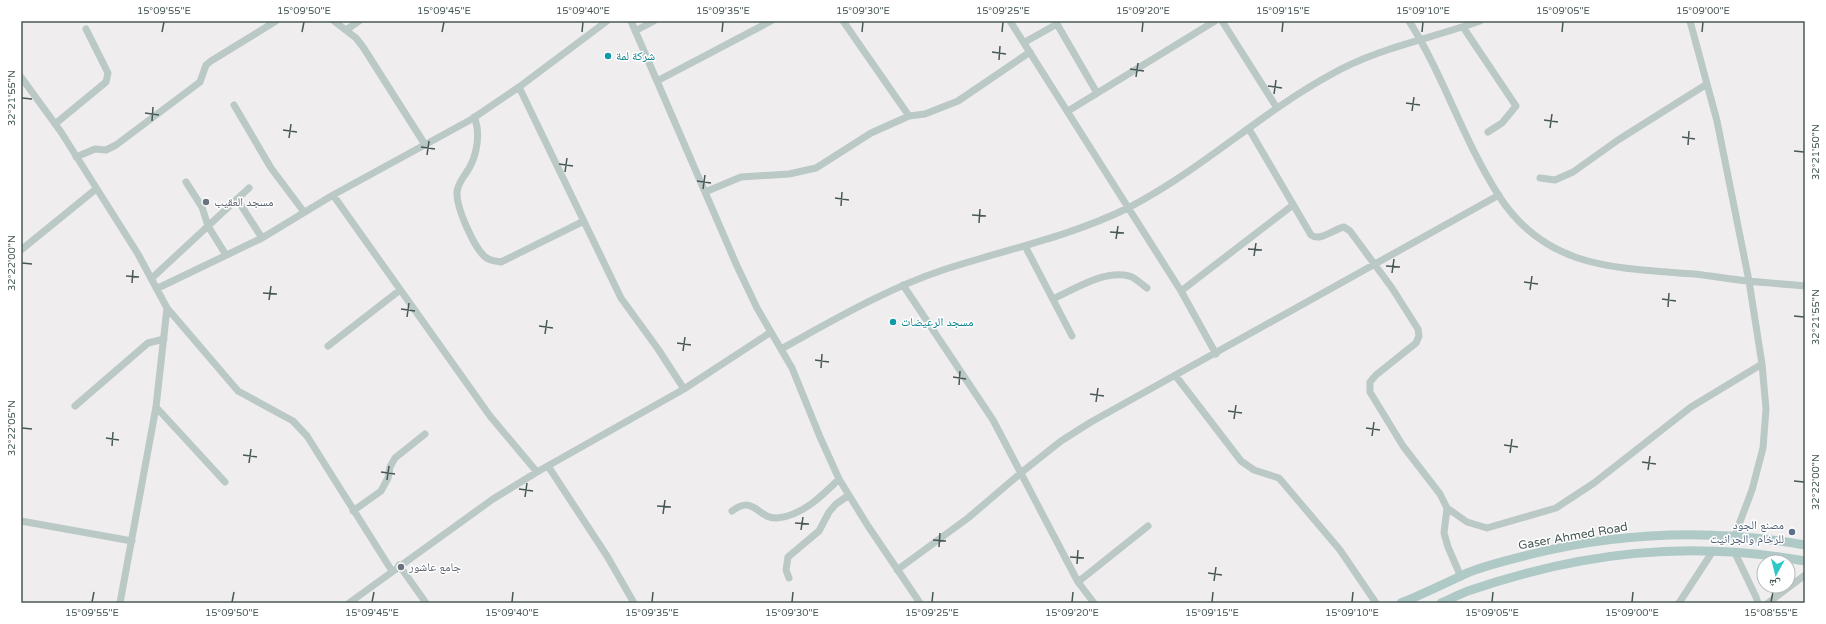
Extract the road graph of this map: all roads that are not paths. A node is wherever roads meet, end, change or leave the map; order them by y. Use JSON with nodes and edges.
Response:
{"nodes":[{"id":1,"x":276,"y":21,"type":"edge"},
{"id":2,"x":334,"y":21,"type":"edge"},
{"id":3,"x":359,"y":21,"type":"edge"},
{"id":4,"x":607,"y":21,"type":"edge"},
{"id":5,"x":631,"y":21,"type":"edge"},
{"id":6,"x":654,"y":21,"type":"edge"},
{"id":7,"x":771,"y":21,"type":"edge"},
{"id":8,"x":843,"y":21,"type":"edge"},
{"id":9,"x":1010,"y":21,"type":"edge"},
{"id":10,"x":1215,"y":21,"type":"edge"},
{"id":11,"x":1222,"y":21,"type":"edge"},
{"id":12,"x":1409,"y":21,"type":"edge"},
{"id":13,"x":1480,"y":21,"type":"edge"},
{"id":14,"x":1690,"y":21,"type":"edge"},
{"id":15,"x":1059,"y":22,"type":"edge"},
{"id":16,"x":1463,"y":27,"type":"junction"},
{"id":17,"x":86,"y":30,"type":"dead end"},
{"id":18,"x":346,"y":30,"type":"junction"},
{"id":19,"x":635,"y":31,"type":"junction"},
{"id":20,"x":1420,"y":38,"type":"junction"},
{"id":21,"x":1025,"y":42,"type":"junction"},
{"id":22,"x":1030,"y":52,"type":"junction"},
{"id":23,"x":21,"y":77,"type":"edge"},
{"id":24,"x":657,"y":82,"type":"junction"},
{"id":25,"x":1707,"y":84,"type":"junction"},
{"id":26,"x":519,"y":87,"type":"junction"},
{"id":27,"x":1097,"y":93,"type":"junction"},
{"id":28,"x":234,"y":105,"type":"dead end"},
{"id":29,"x":1276,"y":108,"type":"junction"},
{"id":30,"x":1068,"y":111,"type":"junction"},
{"id":31,"x":909,"y":116,"type":"junction"},
{"id":32,"x":474,"y":117,"type":"junction"},
{"id":33,"x":55,"y":124,"type":"junction"},
{"id":34,"x":1249,"y":129,"type":"junction"},
{"id":35,"x":1488,"y":132,"type":"dead end"},
{"id":36,"x":424,"y":143,"type":"junction"},
{"id":37,"x":76,"y":157,"type":"junction"},
{"id":38,"x":1540,"y":178,"type":"dead end"},
{"id":39,"x":186,"y":182,"type":"dead end"},
{"id":40,"x":249,"y":188,"type":"dead end"},
{"id":41,"x":96,"y":189,"type":"junction"},
{"id":42,"x":705,"y":192,"type":"junction"},
{"id":43,"x":333,"y":195,"type":"junction"},
{"id":44,"x":1498,"y":195,"type":"junction"},
{"id":45,"x":237,"y":199,"type":"junction"},
{"id":46,"x":1293,"y":205,"type":"junction"},
{"id":47,"x":1127,"y":208,"type":"junction"},
{"id":48,"x":304,"y":212,"type":"junction"},
{"id":49,"x":584,"y":221,"type":"junction"},
{"id":50,"x":208,"y":226,"type":"junction"},
{"id":51,"x":262,"y":238,"type":"junction"},
{"id":52,"x":1025,"y":246,"type":"junction"},
{"id":53,"x":21,"y":250,"type":"edge"},
{"id":54,"x":226,"y":255,"type":"junction"},
{"id":55,"x":1375,"y":264,"type":"junction"},
{"id":56,"x":152,"y":278,"type":"junction"},
{"id":57,"x":1749,"y":281,"type":"junction"},
{"id":58,"x":903,"y":285,"type":"junction"},
{"id":59,"x":1805,"y":286,"type":"edge"},
{"id":60,"x":158,"y":288,"type":"junction"},
{"id":61,"x":1147,"y":288,"type":"dead end"},
{"id":62,"x":400,"y":290,"type":"junction"},
{"id":63,"x":1181,"y":291,"type":"junction"},
{"id":64,"x":1053,"y":299,"type":"junction"},
{"id":65,"x":167,"y":308,"type":"junction"},
{"id":66,"x":771,"y":332,"type":"junction"},
{"id":67,"x":1072,"y":336,"type":"dead end"},
{"id":68,"x":164,"y":340,"type":"junction"},
{"id":69,"x":328,"y":346,"type":"dead end"},
{"id":70,"x":782,"y":349,"type":"junction"},
{"id":71,"x":1216,"y":354,"type":"junction"},
{"id":72,"x":1762,"y":364,"type":"junction"},
{"id":73,"x":1175,"y":375,"type":"junction"},
{"id":74,"x":684,"y":389,"type":"junction"},
{"id":75,"x":75,"y":406,"type":"dead end"},
{"id":76,"x":156,"y":407,"type":"junction"},
{"id":77,"x":425,"y":434,"type":"dead end"},
{"id":78,"x":548,"y":466,"type":"junction"},
{"id":79,"x":537,"y":472,"type":"junction"},
{"id":80,"x":1022,"y":472,"type":"junction"},
{"id":81,"x":839,"y":478,"type":"junction"},
{"id":82,"x":225,"y":482,"type":"dead end"},
{"id":83,"x":849,"y":495,"type":"junction"},
{"id":84,"x":1447,"y":508,"type":"junction"},
{"id":85,"x":353,"y":511,"type":"junction"},
{"id":86,"x":732,"y":511,"type":"dead end"},
{"id":87,"x":21,"y":521,"type":"edge"},
{"id":88,"x":1148,"y":526,"type":"dead end"},
{"id":89,"x":1735,"y":535,"type":"junction"},
{"id":90,"x":132,"y":541,"type":"junction"},
{"id":91,"x":1805,"y":545,"type":"edge"},
{"id":92,"x":1713,"y":551,"type":"junction"},
{"id":93,"x":1734,"y":553,"type":"junction"},
{"id":94,"x":1805,"y":561,"type":"edge"},
{"id":95,"x":399,"y":565,"type":"junction"},
{"id":96,"x":897,"y":570,"type":"junction"},
{"id":97,"x":392,"y":571,"type":"junction"},
{"id":98,"x":1805,"y":575,"type":"edge"},
{"id":99,"x":1461,"y":576,"type":"junction"},
{"id":100,"x":789,"y":578,"type":"dead end"},
{"id":101,"x":1078,"y":582,"type":"junction"},
{"id":102,"x":1452,"y":601,"type":"edge"},
{"id":103,"x":120,"y":603,"type":"edge"},
{"id":104,"x":349,"y":603,"type":"edge"},
{"id":105,"x":426,"y":603,"type":"edge"},
{"id":106,"x":634,"y":603,"type":"edge"},
{"id":107,"x":920,"y":603,"type":"edge"},
{"id":108,"x":1094,"y":603,"type":"edge"},
{"id":109,"x":1376,"y":603,"type":"edge"},
{"id":110,"x":1402,"y":603,"type":"edge"},
{"id":111,"x":1441,"y":603,"type":"edge"},
{"id":112,"x":1679,"y":603,"type":"edge"},
{"id":113,"x":1758,"y":603,"type":"edge"},
{"id":114,"x":1768,"y":603,"type":"edge"}],
"edges":[{"from":1,"to":37,"type":"street"},
{"from":2,"to":18,"type":"street"},
{"from":3,"to":18,"type":"street"},
{"from":4,"to":26,"type":"street"},
{"from":5,"to":19,"type":"street"},
{"from":6,"to":19,"type":"street"},
{"from":7,"to":24,"type":"street"},
{"from":8,"to":31,"type":"street"},
{"from":9,"to":21,"type":"street"},
{"from":10,"to":27,"type":"street"},
{"from":11,"to":29,"type":"street"},
{"from":12,"to":20,"type":"street"},
{"from":13,"to":16,"type":"street"},
{"from":14,"to":25,"type":"street"},
{"from":15,"to":21,"type":"street"},
{"from":15,"to":27,"type":"street"},
{"from":16,"to":20,"type":"street"},
{"from":16,"to":35,"type":"street"},
{"from":17,"to":33,"type":"street"},
{"from":18,"to":36,"type":"street"},
{"from":19,"to":24,"type":"street"},
{"from":20,"to":29,"type":"street"},
{"from":20,"to":44,"type":"street"},
{"from":21,"to":22,"type":"street"},
{"from":22,"to":30,"type":"street"},
{"from":22,"to":31,"type":"street"},
{"from":23,"to":33,"type":"street"},
{"from":24,"to":42,"type":"street"},
{"from":25,"to":38,"type":"street"},
{"from":25,"to":57,"type":"street"},
{"from":26,"to":32,"type":"street"},
{"from":26,"to":49,"type":"street"},
{"from":27,"to":30,"type":"street"},
{"from":28,"to":48,"type":"street"},
{"from":29,"to":34,"type":"street"},
{"from":30,"to":47,"type":"street"},
{"from":31,"to":42,"type":"street"},
{"from":32,"to":36,"type":"street"},
{"from":32,"to":49,"type":"street"},
{"from":33,"to":37,"type":"street"},
{"from":34,"to":46,"type":"street"},
{"from":34,"to":47,"type":"street"},
{"from":36,"to":43,"type":"street"},
{"from":37,"to":41,"type":"street"},
{"from":39,"to":50,"type":"street"},
{"from":40,"to":45,"type":"street"},
{"from":41,"to":53,"type":"street"},
{"from":41,"to":56,"type":"street"},
{"from":42,"to":66,"type":"street"},
{"from":43,"to":48,"type":"street"},
{"from":43,"to":62,"type":"street"},
{"from":44,"to":55,"type":"street"},
{"from":44,"to":57,"type":"street"},
{"from":45,"to":50,"type":"street"},
{"from":45,"to":51,"type":"street"},
{"from":46,"to":55,"type":"street"},
{"from":46,"to":63,"type":"street"},
{"from":47,"to":52,"type":"street"},
{"from":47,"to":63,"type":"street"},
{"from":48,"to":51,"type":"street"},
{"from":49,"to":74,"type":"street"},
{"from":50,"to":54,"type":"street"},
{"from":50,"to":56,"type":"street"},
{"from":51,"to":54,"type":"street"},
{"from":52,"to":58,"type":"street"},
{"from":52,"to":64,"type":"street"},
{"from":54,"to":60,"type":"street"},
{"from":55,"to":71,"type":"street"},
{"from":55,"to":84,"type":"street"},
{"from":56,"to":60,"type":"street"},
{"from":57,"to":59,"type":"street"},
{"from":57,"to":72,"type":"street"},
{"from":58,"to":70,"type":"street"},
{"from":58,"to":80,"type":"street"},
{"from":60,"to":65,"type":"street"},
{"from":61,"to":64,"type":"street"},
{"from":62,"to":69,"type":"street"},
{"from":62,"to":79,"type":"street"},
{"from":63,"to":71,"type":"street"},
{"from":64,"to":67,"type":"street"},
{"from":65,"to":68,"type":"street"},
{"from":65,"to":85,"type":"street"},
{"from":66,"to":70,"type":"street"},
{"from":66,"to":74,"type":"street"},
{"from":68,"to":75,"type":"street"},
{"from":68,"to":76,"type":"street"},
{"from":70,"to":81,"type":"street"},
{"from":71,"to":73,"type":"street"},
{"from":72,"to":84,"type":"street"},
{"from":72,"to":89,"type":"street"},
{"from":73,"to":80,"type":"street"},
{"from":73,"to":109,"type":"street"},
{"from":74,"to":78,"type":"street"},
{"from":76,"to":82,"type":"street"},
{"from":76,"to":90,"type":"street"},
{"from":77,"to":85,"type":"street"},
{"from":78,"to":79,"type":"street"},
{"from":78,"to":106,"type":"street"},
{"from":79,"to":95,"type":"street"},
{"from":80,"to":96,"type":"street"},
{"from":80,"to":101,"type":"street"},
{"from":81,"to":83,"type":"street"},
{"from":81,"to":86,"type":"street"},
{"from":83,"to":96,"type":"street"},
{"from":83,"to":100,"type":"street"},
{"from":84,"to":99,"type":"street"},
{"from":85,"to":97,"type":"street"},
{"from":87,"to":90,"type":"street"},
{"from":88,"to":101,"type":"street"},
{"from":89,"to":91,"type":"main road","name":"Gaser Ahmed Road"},
{"from":89,"to":99,"type":"main road","name":"Gaser Ahmed Road"},
{"from":90,"to":103,"type":"street"},
{"from":92,"to":93,"type":"main road","name":"Gaser Ahmed Road"},
{"from":92,"to":102,"type":"main road","name":"Gaser Ahmed Road"},
{"from":92,"to":112,"type":"street"},
{"from":93,"to":94,"type":"main road","name":"Gaser Ahmed Road"},
{"from":93,"to":113,"type":"street"},
{"from":95,"to":97,"type":"street"},
{"from":95,"to":105,"type":"street"},
{"from":96,"to":107,"type":"street"},
{"from":97,"to":104,"type":"street"},
{"from":98,"to":114,"type":"street"},
{"from":99,"to":110,"type":"main road","name":"Gaser Ahmed Road"},
{"from":101,"to":108,"type":"street"},
{"from":102,"to":111,"type":"main road","name":"Gaser Ahmed Road"}]}
